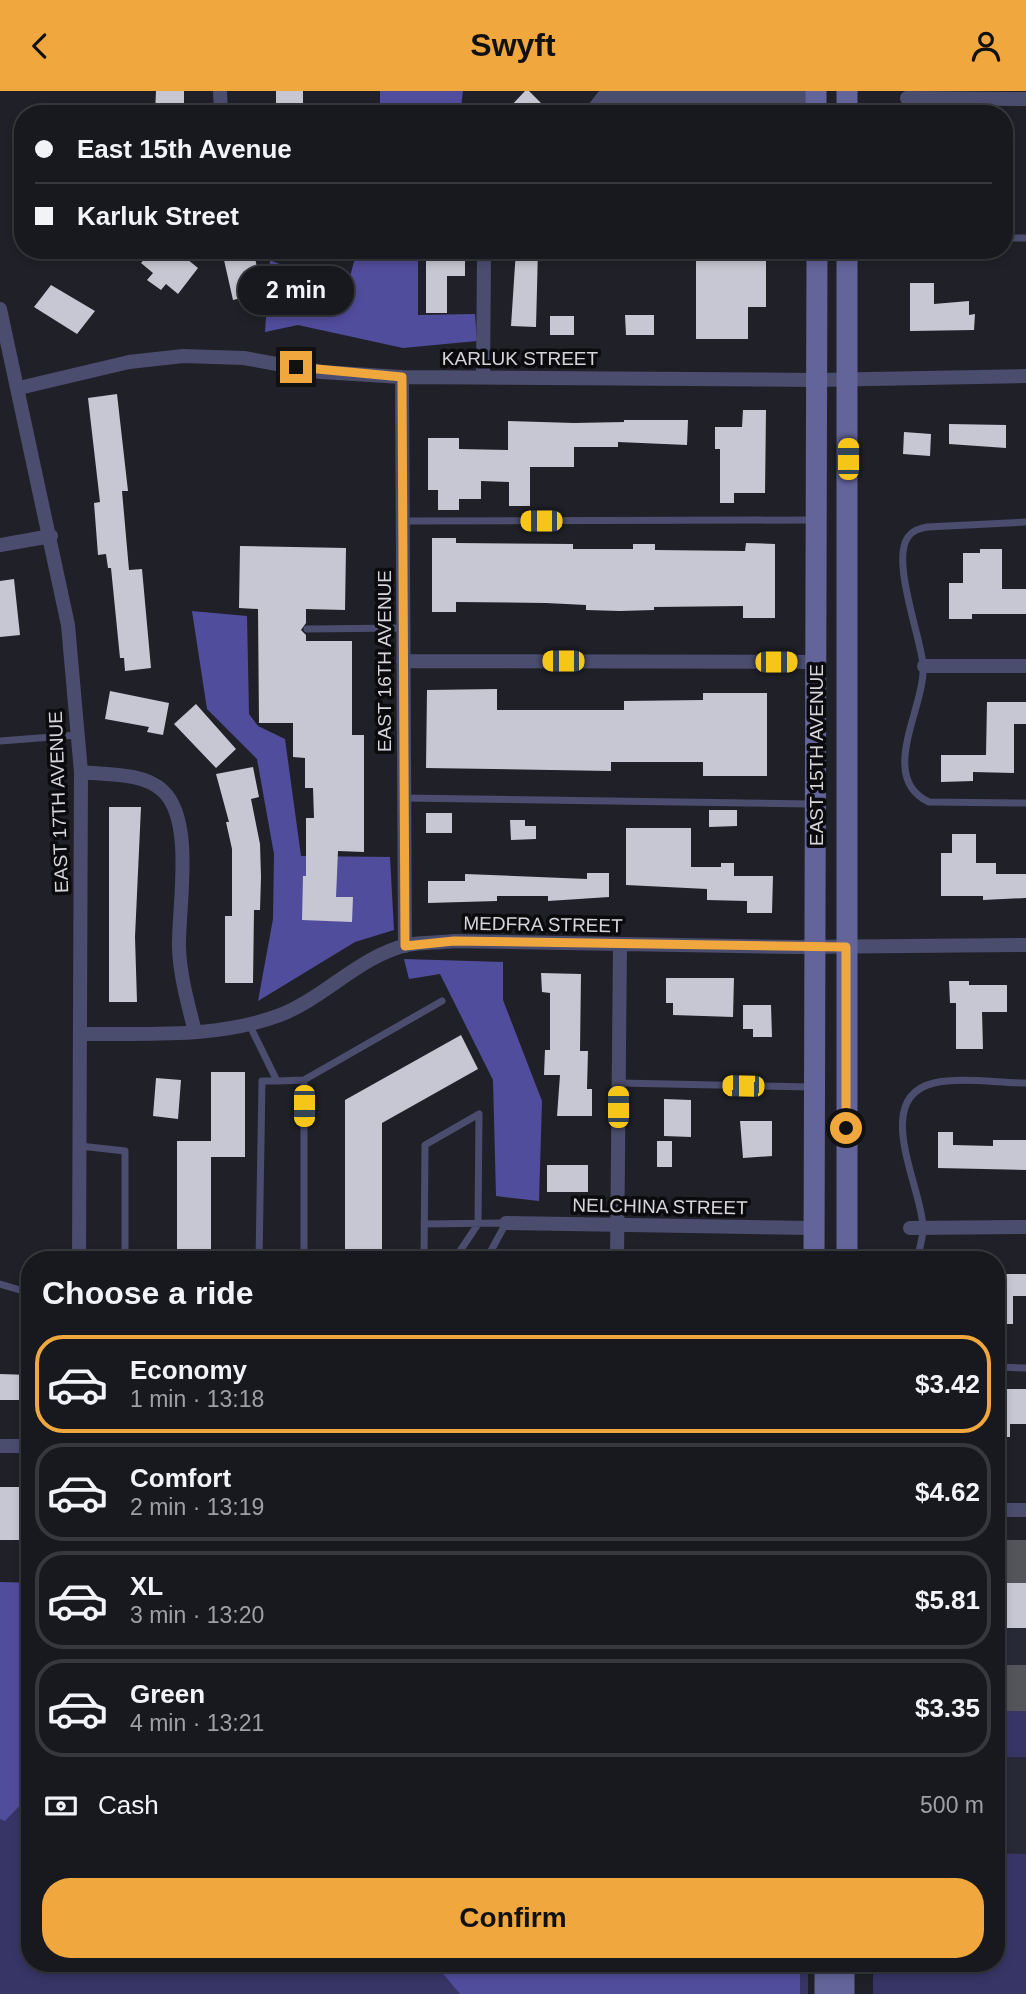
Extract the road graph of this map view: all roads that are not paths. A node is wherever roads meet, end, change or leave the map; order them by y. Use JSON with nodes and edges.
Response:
{"nodes":[{"id":1,"x":605,"y":94,"type":"edge"},
{"id":2,"x":907,"y":99,"type":"dead end"},
{"id":3,"x":923,"y":99,"type":"junction"},
{"id":4,"x":1026,"y":99,"type":"edge"},
{"id":5,"x":816,"y":101,"type":"edge"},
{"id":6,"x":921,"y":105,"type":"edge"},
{"id":7,"x":484,"y":259,"type":"edge"},
{"id":8,"x":817,"y":259,"type":"edge"},
{"id":9,"x":847,"y":259,"type":"edge"},
{"id":10,"x":0,"y":309,"type":"edge"},
{"id":11,"x":1026,"y":376,"type":"edge"},
{"id":12,"x":402,"y":377,"type":"junction"},
{"id":13,"x":483,"y":377,"type":"junction"},
{"id":14,"x":848,"y":379,"type":"junction"},
{"id":15,"x":817,"y":380,"type":"junction"},
{"id":16,"x":19,"y":388,"type":"junction"},
{"id":17,"x":816,"y":520,"type":"junction"},
{"id":18,"x":403,"y":521,"type":"junction"},
{"id":19,"x":1026,"y":522,"type":"edge"},
{"id":20,"x":51,"y":535,"type":"junction"},
{"id":21,"x":0,"y":545,"type":"edge"},
{"id":22,"x":403,"y":628,"type":"junction"},
{"id":23,"x":307,"y":629,"type":"dead end"},
{"id":24,"x":404,"y":661,"type":"junction"},
{"id":25,"x":816,"y":662,"type":"junction"},
{"id":26,"x":924,"y":666,"type":"junction"},
{"id":27,"x":1026,"y":666,"type":"edge"},
{"id":28,"x":78,"y":735,"type":"junction"},
{"id":29,"x":0,"y":741,"type":"edge"},
{"id":30,"x":81,"y":772,"type":"junction"},
{"id":31,"x":404,"y":798,"type":"junction"},
{"id":32,"x":1026,"y":803,"type":"edge"},
{"id":33,"x":816,"y":804,"type":"junction"},
{"id":34,"x":620,"y":945,"type":"junction"},
{"id":35,"x":1026,"y":945,"type":"edge"},
{"id":36,"x":405,"y":946,"type":"junction"},
{"id":37,"x":816,"y":947,"type":"junction"},
{"id":38,"x":846,"y":947,"type":"junction"},
{"id":39,"x":442,"y":1001,"type":"dead end"},
{"id":40,"x":249,"y":1024,"type":"junction"},
{"id":41,"x":195,"y":1032,"type":"junction"},
{"id":42,"x":79,"y":1034,"type":"junction"},
{"id":43,"x":304,"y":1080,"type":"junction"},
{"id":44,"x":277,"y":1081,"type":"junction"},
{"id":45,"x":619,"y":1083,"type":"junction"},
{"id":46,"x":1026,"y":1083,"type":"edge"},
{"id":47,"x":815,"y":1087,"type":"junction"},
{"id":48,"x":79,"y":1146,"type":"junction"},
{"id":49,"x":506,"y":1223,"type":"junction"},
{"id":50,"x":424,"y":1224,"type":"junction"},
{"id":51,"x":478,"y":1224,"type":"junction"},
{"id":52,"x":617,"y":1225,"type":"junction"},
{"id":53,"x":1026,"y":1227,"type":"edge"},
{"id":54,"x":814,"y":1228,"type":"junction"},
{"id":55,"x":917,"y":1228,"type":"junction"},
{"id":56,"x":79,"y":1251,"type":"edge"},
{"id":57,"x":125,"y":1251,"type":"edge"},
{"id":58,"x":258,"y":1251,"type":"edge"},
{"id":59,"x":304,"y":1251,"type":"edge"},
{"id":60,"x":424,"y":1251,"type":"edge"},
{"id":61,"x":460,"y":1251,"type":"edge"},
{"id":62,"x":491,"y":1251,"type":"edge"},
{"id":63,"x":617,"y":1251,"type":"edge"},
{"id":64,"x":814,"y":1251,"type":"edge"},
{"id":65,"x":846,"y":1251,"type":"edge"},
{"id":66,"x":917,"y":1251,"type":"edge"},
{"id":67,"x":0,"y":1284,"type":"edge"},
{"id":68,"x":21,"y":1290,"type":"edge"},
{"id":69,"x":1005,"y":1367,"type":"edge"},
{"id":70,"x":1026,"y":1368,"type":"edge"},
{"id":71,"x":0,"y":1446,"type":"edge"},
{"id":72,"x":21,"y":1446,"type":"edge"},
{"id":73,"x":1005,"y":1510,"type":"edge"},
{"id":74,"x":1026,"y":1510,"type":"edge"},
{"id":75,"x":825,"y":1972,"type":"edge"},
{"id":76,"x":844,"y":1972,"type":"edge"},
{"id":77,"x":825,"y":1994,"type":"edge"},
{"id":78,"x":844,"y":1994,"type":"edge"}],
"edges":[{"from":1,"to":5,"type":"street"},
{"from":2,"to":3,"type":"street"},
{"from":3,"to":4,"type":"street"},
{"from":3,"to":6,"type":"lane"},
{"from":7,"to":13,"type":"street"},
{"from":8,"to":15,"type":"main road","name":"EAST 15TH AVENUE"},
{"from":9,"to":14,"type":"main road","name":"EAST 15TH AVENUE"},
{"from":10,"to":16,"type":"street","name":"EAST 17TH AVENUE"},
{"from":11,"to":14,"type":"street","name":"KARLUK STREET"},
{"from":12,"to":13,"type":"street","name":"KARLUK STREET"},
{"from":12,"to":16,"type":"street","name":"KARLUK STREET"},
{"from":12,"to":18,"type":"street","name":"EAST 16TH AVENUE"},
{"from":13,"to":15,"type":"street","name":"KARLUK STREET"},
{"from":14,"to":15,"type":"street","name":"KARLUK STREET"},
{"from":14,"to":38,"type":"main road","name":"EAST 15TH AVENUE"},
{"from":15,"to":17,"type":"main road","name":"EAST 15TH AVENUE"},
{"from":16,"to":20,"type":"street","name":"EAST 17TH AVENUE"},
{"from":17,"to":18,"type":"lane"},
{"from":17,"to":25,"type":"main road","name":"EAST 15TH AVENUE"},
{"from":18,"to":22,"type":"street","name":"EAST 16TH AVENUE"},
{"from":19,"to":26,"type":"lane"},
{"from":20,"to":21,"type":"street"},
{"from":20,"to":28,"type":"street","name":"EAST 17TH AVENUE"},
{"from":22,"to":23,"type":"lane"},
{"from":22,"to":24,"type":"street","name":"EAST 16TH AVENUE"},
{"from":24,"to":25,"type":"street"},
{"from":24,"to":31,"type":"street","name":"EAST 16TH AVENUE"},
{"from":25,"to":33,"type":"main road","name":"EAST 15TH AVENUE"},
{"from":26,"to":27,"type":"street"},
{"from":26,"to":32,"type":"lane"},
{"from":28,"to":29,"type":"lane"},
{"from":28,"to":30,"type":"street","name":"EAST 17TH AVENUE"},
{"from":30,"to":41,"type":"street"},
{"from":30,"to":42,"type":"street","name":"EAST 17TH AVENUE"},
{"from":31,"to":33,"type":"lane"},
{"from":31,"to":36,"type":"street","name":"EAST 16TH AVENUE"},
{"from":33,"to":37,"type":"main road","name":"EAST 15TH AVENUE"},
{"from":34,"to":36,"type":"street","name":"MEDFRA STREET"},
{"from":34,"to":37,"type":"street","name":"MEDFRA STREET"},
{"from":34,"to":45,"type":"street"},
{"from":35,"to":38,"type":"street","name":"MEDFRA STREET"},
{"from":36,"to":40,"type":"street","name":"MEDFRA STREET"},
{"from":37,"to":38,"type":"street","name":"MEDFRA STREET"},
{"from":37,"to":47,"type":"main road","name":"EAST 15TH AVENUE"},
{"from":38,"to":65,"type":"main road","name":"EAST 15TH AVENUE"},
{"from":39,"to":43,"type":"lane"},
{"from":40,"to":41,"type":"street","name":"MEDFRA STREET"},
{"from":40,"to":44,"type":"lane"},
{"from":41,"to":42,"type":"street","name":"MEDFRA STREET"},
{"from":42,"to":48,"type":"street","name":"EAST 17TH AVENUE"},
{"from":43,"to":44,"type":"lane"},
{"from":43,"to":59,"type":"lane"},
{"from":44,"to":58,"type":"lane"},
{"from":45,"to":47,"type":"lane"},
{"from":45,"to":52,"type":"street"},
{"from":46,"to":55,"type":"lane"},
{"from":47,"to":54,"type":"main road","name":"EAST 15TH AVENUE"},
{"from":48,"to":56,"type":"street","name":"EAST 17TH AVENUE"},
{"from":48,"to":57,"type":"lane"},
{"from":49,"to":51,"type":"lane"},
{"from":49,"to":52,"type":"street","name":"NELCHINA STREET"},
{"from":49,"to":62,"type":"lane"},
{"from":50,"to":51,"type":"lane"},
{"from":50,"to":51,"type":"lane"},
{"from":50,"to":60,"type":"lane"},
{"from":51,"to":61,"type":"lane"},
{"from":52,"to":54,"type":"street","name":"NELCHINA STREET"},
{"from":52,"to":63,"type":"street"},
{"from":53,"to":55,"type":"street"},
{"from":54,"to":64,"type":"main road","name":"EAST 15TH AVENUE"},
{"from":55,"to":66,"type":"lane"},
{"from":67,"to":68,"type":"lane"},
{"from":69,"to":70,"type":"lane"},
{"from":71,"to":72,"type":"street"},
{"from":73,"to":74,"type":"street"},
{"from":75,"to":77,"type":"main road"},
{"from":76,"to":78,"type":"main road"}]}
